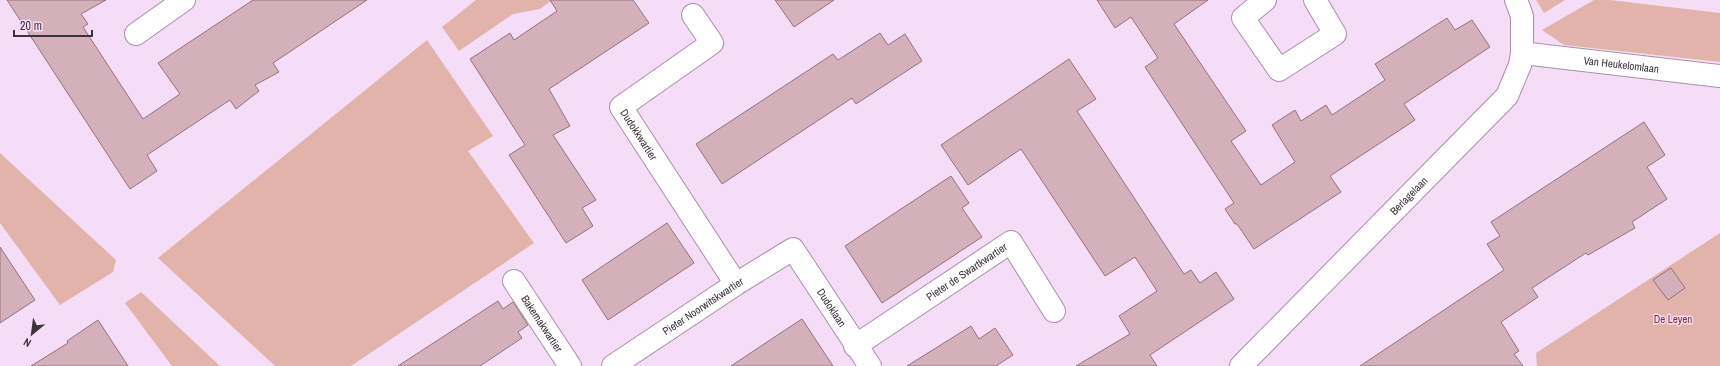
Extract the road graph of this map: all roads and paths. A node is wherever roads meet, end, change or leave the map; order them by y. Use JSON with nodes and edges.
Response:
{"nodes":[{"id":1,"x":184,"y":0,"type":"edge"},
{"id":2,"x":1265,"y":0,"type":"edge"},
{"id":3,"x":1315,"y":0,"type":"edge"},
{"id":4,"x":1516,"y":0,"type":"edge"},
{"id":5,"x":693,"y":15,"type":"dead end"},
{"id":6,"x":136,"y":34,"type":"dead end"},
{"id":7,"x":1522,"y":53,"type":"junction"},
{"id":8,"x":1720,"y":76,"type":"edge"},
{"id":9,"x":793,"y":249,"type":"joint"},
{"id":10,"x":514,"y":281,"type":"dead end"},
{"id":11,"x":736,"y":284,"type":"junction"},
{"id":12,"x":1054,"y":311,"type":"dead end"},
{"id":13,"x":856,"y":346,"type":"junction"},
{"id":14,"x":570,"y":366,"type":"edge"},
{"id":15,"x":613,"y":366,"type":"edge"},
{"id":16,"x":870,"y":366,"type":"edge"},
{"id":17,"x":1241,"y":366,"type":"edge"}],
"edges":[{"from":1,"to":6,"type":"street"},
{"from":2,"to":3,"type":"street"},
{"from":4,"to":7,"type":"street","name":"Berlagelaan"},
{"from":5,"to":11,"type":"street","name":"Dudokkwartier"},
{"from":7,"to":8,"type":"street","name":"Van Heukelomlaan"},
{"from":7,"to":17,"type":"street","name":"Berlagelaan"},
{"from":9,"to":11,"type":"street","name":"Pieter Noorwitskwartier"},
{"from":9,"to":13,"type":"street","name":"Dudoklaan"},
{"from":10,"to":14,"type":"street","name":"Bakemakwartier"},
{"from":11,"to":15,"type":"street","name":"Pieter Noorwitskwartier"},
{"from":12,"to":13,"type":"street","name":"Pieter de Swartkwartier"},
{"from":13,"to":16,"type":"street","name":"Dudoklaan"}]}
